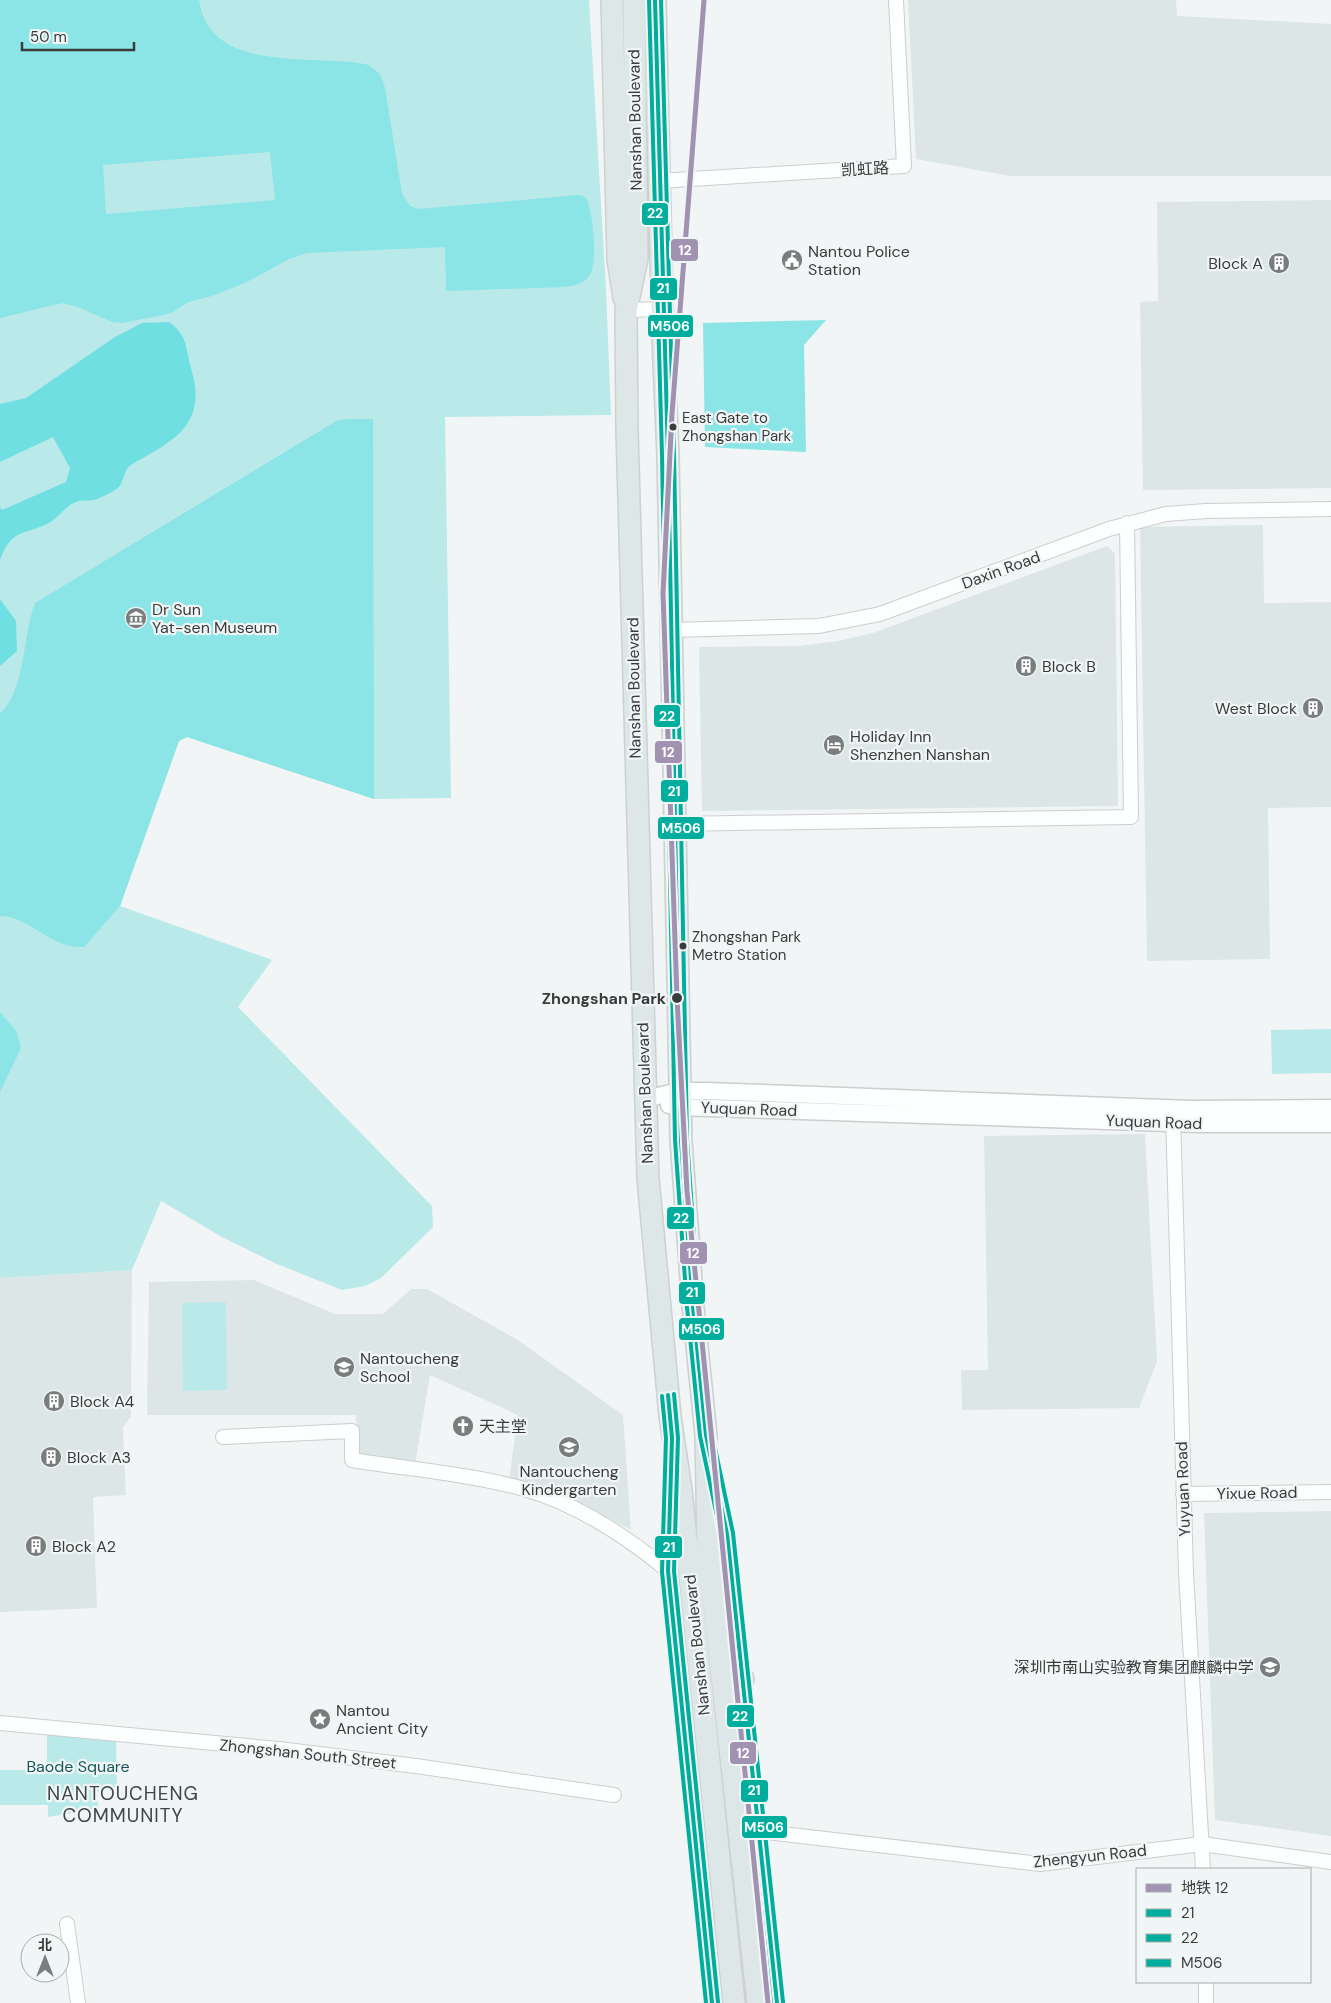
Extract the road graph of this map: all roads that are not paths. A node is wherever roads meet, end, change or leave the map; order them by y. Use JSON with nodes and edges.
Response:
{"nodes":[{"id":1,"x":612,"y":0,"type":"edge"},
{"id":2,"x":634,"y":0,"type":"edge"},
{"id":3,"x":655,"y":0,"type":"edge"},
{"id":4,"x":660,"y":0,"type":"edge"},
{"id":5,"x":896,"y":0,"type":"edge"},
{"id":6,"x":655,"y":28,"type":"junction"},
{"id":7,"x":634,"y":29,"type":"junction"},
{"id":8,"x":659,"y":181,"type":"junction"},
{"id":9,"x":662,"y":309,"type":"junction"},
{"id":10,"x":626,"y":310,"type":"junction"},
{"id":11,"x":1331,"y":509,"type":"edge"},
{"id":12,"x":1127,"y":523,"type":"junction"},
{"id":13,"x":671,"y":630,"type":"junction"},
{"id":14,"x":674,"y":824,"type":"junction"},
{"id":15,"x":645,"y":1099,"type":"junction"},
{"id":16,"x":679,"y":1099,"type":"junction"},
{"id":17,"x":1331,"y":1108,"type":"edge"},
{"id":18,"x":1173,"y":1115,"type":"junction"},
{"id":19,"x":1331,"y":1124,"type":"edge"},
{"id":20,"x":706,"y":1435,"type":"junction"},
{"id":21,"x":223,"y":1437,"type":"dead end"},
{"id":22,"x":672,"y":1438,"type":"junction"},
{"id":23,"x":1331,"y":1492,"type":"edge"},
{"id":24,"x":1183,"y":1494,"type":"junction"},
{"id":25,"x":668,"y":1571,"type":"junction"},
{"id":26,"x":721,"y":1659,"type":"junction"},
{"id":27,"x":743,"y":1679,"type":"junction"},
{"id":28,"x":0,"y":1723,"type":"edge"},
{"id":29,"x":614,"y":1795,"type":"dead end"},
{"id":30,"x":758,"y":1832,"type":"junction"},
{"id":31,"x":1202,"y":1844,"type":"junction"},
{"id":32,"x":1331,"y":1862,"type":"edge"},
{"id":33,"x":1203,"y":1868,"type":"edge"},
{"id":34,"x":67,"y":1924,"type":"dead end"},
{"id":35,"x":1206,"y":1983,"type":"edge"},
{"id":36,"x":78,"y":2003,"type":"edge"},
{"id":37,"x":712,"y":2003,"type":"edge"},
{"id":38,"x":734,"y":2003,"type":"edge"},
{"id":39,"x":758,"y":2003,"type":"edge"},
{"id":40,"x":778,"y":2003,"type":"edge"},
{"id":41,"x":1206,"y":2003,"type":"edge"}],
"edges":[{"from":1,"to":10,"type":"main road"},
{"from":2,"to":7,"type":"main road","name":"Nanshan Boulevard"},
{"from":3,"to":6,"type":"main road","name":"Nanshan Boulevard"},
{"from":4,"to":6,"type":"main road"},
{"from":5,"to":8,"type":"street","name":"凯虹路"},
{"from":6,"to":7,"type":"main road"},
{"from":6,"to":8,"type":"main road","name":"Nanshan Boulevard"},
{"from":7,"to":10,"type":"main road","name":"Nanshan Boulevard"},
{"from":8,"to":9,"type":"main road","name":"Nanshan Boulevard"},
{"from":9,"to":10,"type":"street"},
{"from":9,"to":13,"type":"main road","name":"Nanshan Boulevard"},
{"from":10,"to":15,"type":"main road","name":"Nanshan Boulevard"},
{"from":11,"to":12,"type":"street","name":"Daxin Road"},
{"from":12,"to":13,"type":"street","name":"Daxin Road"},
{"from":12,"to":14,"type":"street"},
{"from":13,"to":14,"type":"main road","name":"Nanshan Boulevard"},
{"from":14,"to":16,"type":"main road","name":"Nanshan Boulevard"},
{"from":15,"to":16,"type":"street","name":"Yuquan Road"},
{"from":15,"to":22,"type":"main road","name":"Nanshan Boulevard"},
{"from":16,"to":18,"type":"street","name":"Yuquan Road"},
{"from":16,"to":20,"type":"main road","name":"Nanshan Boulevard"},
{"from":17,"to":18,"type":"street","name":"Yuquan Road"},
{"from":18,"to":19,"type":"street","name":"Yuquan Road"},
{"from":18,"to":24,"type":"street","name":"Yuyuan Road"},
{"from":20,"to":26,"type":"main road","name":"Nanshan Boulevard"},
{"from":20,"to":27,"type":"street"},
{"from":21,"to":25,"type":"street"},
{"from":22,"to":25,"type":"street"},
{"from":22,"to":38,"type":"main road","name":"Nanshan Boulevard"},
{"from":23,"to":24,"type":"street","name":"Yixue Road"},
{"from":24,"to":31,"type":"street","name":"Yuyuan Road"},
{"from":25,"to":37,"type":"street"},
{"from":26,"to":27,"type":"main road"},
{"from":26,"to":39,"type":"main road","name":"Nanshan Boulevard"},
{"from":27,"to":30,"type":"street"},
{"from":28,"to":29,"type":"street","name":"Zhongshan South Street"},
{"from":30,"to":31,"type":"street","name":"Zhengyun Road"},
{"from":30,"to":40,"type":"street"},
{"from":31,"to":32,"type":"street","name":"Zhengyun Road"},
{"from":31,"to":33,"type":"street","name":"Yuyuan Road"},
{"from":34,"to":36,"type":"street"},
{"from":35,"to":41,"type":"street"}]}
